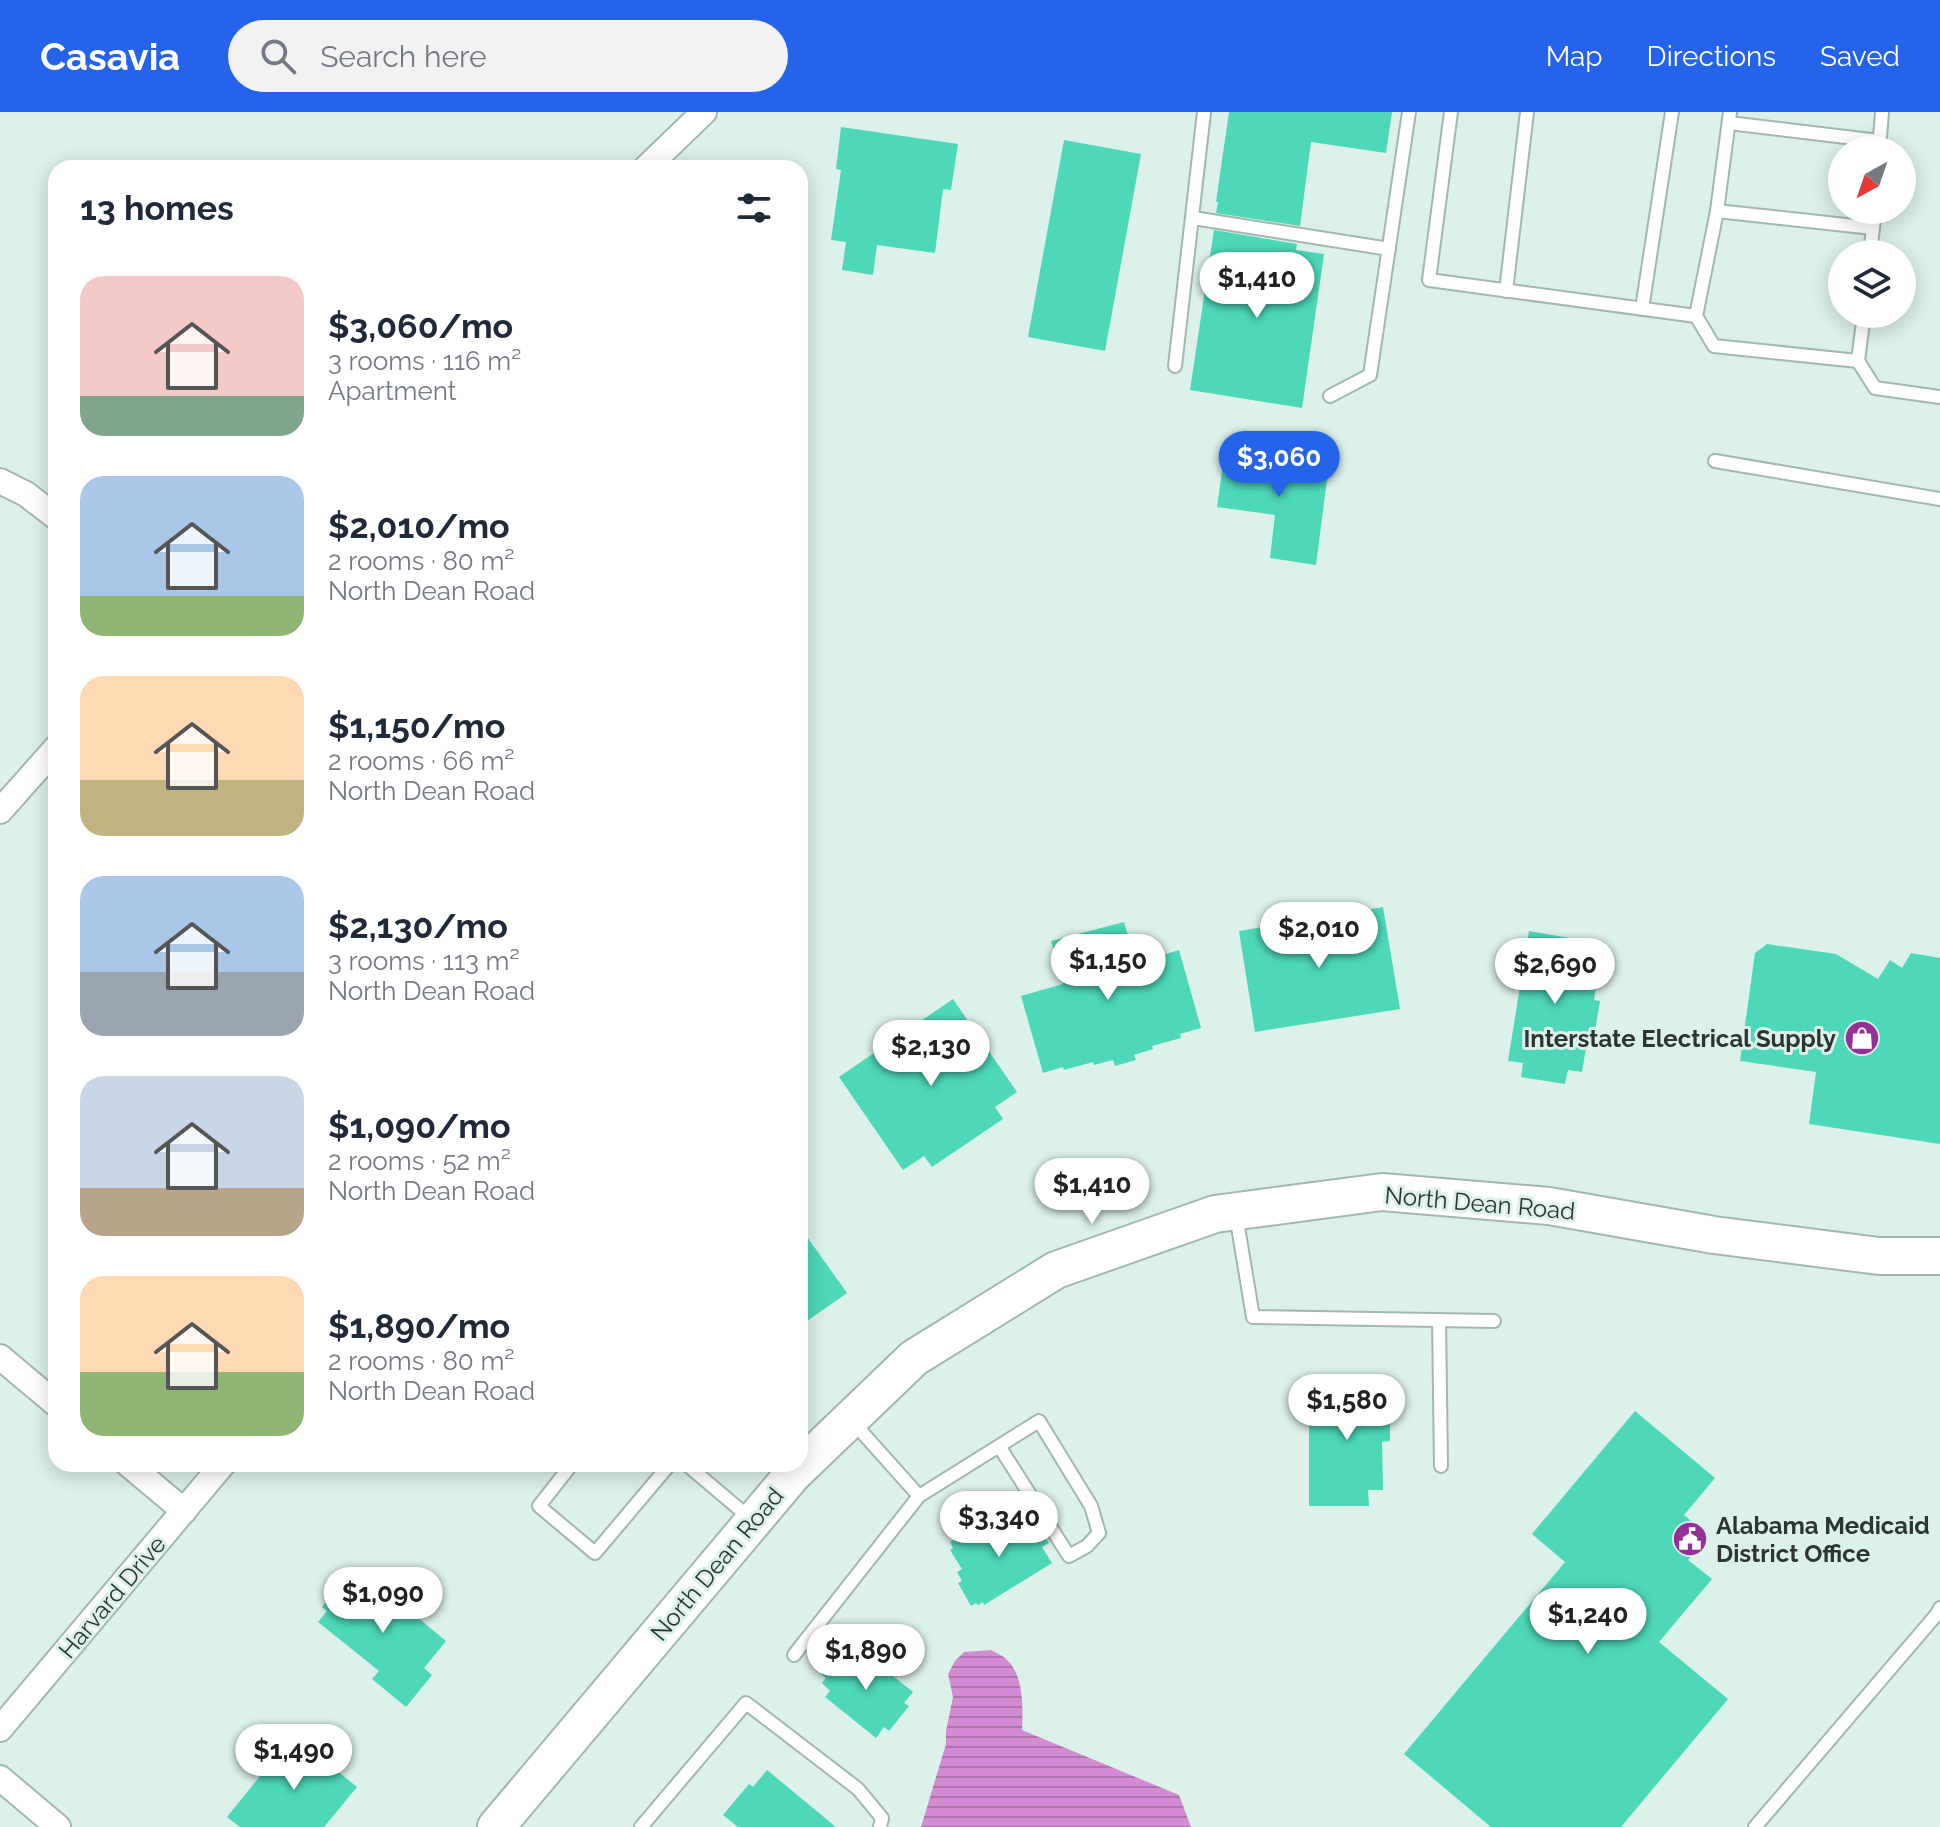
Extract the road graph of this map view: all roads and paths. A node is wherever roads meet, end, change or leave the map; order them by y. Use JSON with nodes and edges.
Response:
{"nodes":[{"id":1,"x":704,"y":112,"type":"edge"},
{"id":2,"x":1204,"y":112,"type":"edge"},
{"id":3,"x":1409,"y":112,"type":"edge"},
{"id":4,"x":1451,"y":112,"type":"edge"},
{"id":5,"x":1527,"y":112,"type":"edge"},
{"id":6,"x":1672,"y":112,"type":"edge"},
{"id":7,"x":1882,"y":112,"type":"edge"},
{"id":8,"x":1730,"y":117,"type":"edge"},
{"id":9,"x":1828,"y":136,"type":"edge"},
{"id":10,"x":1880,"y":136,"type":"edge"},
{"id":11,"x":654,"y":160,"type":"edge"},
{"id":12,"x":1717,"y":211,"type":"junction"},
{"id":13,"x":1193,"y":218,"type":"junction"},
{"id":14,"x":1873,"y":224,"type":"edge"},
{"id":15,"x":1873,"y":228,"type":"junction"},
{"id":16,"x":1872,"y":240,"type":"edge"},
{"id":17,"x":1389,"y":249,"type":"junction"},
{"id":18,"x":1506,"y":291,"type":"junction"},
{"id":19,"x":1642,"y":309,"type":"junction"},
{"id":20,"x":1696,"y":316,"type":"junction"},
{"id":21,"x":1862,"y":328,"type":"edge"},
{"id":22,"x":1858,"y":361,"type":"junction"},
{"id":23,"x":1175,"y":366,"type":"dead end"},
{"id":24,"x":1330,"y":396,"type":"dead end"},
{"id":25,"x":1940,"y":397,"type":"edge"},
{"id":26,"x":1715,"y":461,"type":"dead end"},
{"id":27,"x":0,"y":481,"type":"edge"},
{"id":28,"x":1940,"y":499,"type":"edge"},
{"id":29,"x":48,"y":511,"type":"edge"},
{"id":30,"x":48,"y":757,"type":"edge"},
{"id":31,"x":0,"y":811,"type":"edge"},
{"id":32,"x":1236,"y":1211,"type":"junction"},
{"id":33,"x":1940,"y":1256,"type":"edge"},
{"id":34,"x":1439,"y":1320,"type":"junction"},
{"id":35,"x":1494,"y":1321,"type":"dead end"},
{"id":36,"x":0,"y":1357,"type":"edge"},
{"id":37,"x":48,"y":1397,"type":"edge"},
{"id":38,"x":850,"y":1419,"type":"junction"},
{"id":39,"x":999,"y":1446,"type":"junction"},
{"id":40,"x":808,"y":1460,"type":"edge"},
{"id":41,"x":1441,"y":1466,"type":"dead end"},
{"id":42,"x":138,"y":1472,"type":"edge"},
{"id":43,"x":216,"y":1472,"type":"edge"},
{"id":44,"x":566,"y":1472,"type":"edge"},
{"id":45,"x":663,"y":1472,"type":"edge"},
{"id":46,"x":695,"y":1472,"type":"edge"},
{"id":47,"x":795,"y":1472,"type":"edge"},
{"id":48,"x":919,"y":1496,"type":"junction"},
{"id":49,"x":184,"y":1511,"type":"junction"},
{"id":50,"x":753,"y":1522,"type":"junction"},
{"id":51,"x":1940,"y":1608,"type":"edge"},
{"id":52,"x":794,"y":1655,"type":"dead end"},
{"id":53,"x":0,"y":1729,"type":"edge"},
{"id":54,"x":0,"y":1778,"type":"edge"},
{"id":55,"x":58,"y":1827,"type":"edge"},
{"id":56,"x":496,"y":1827,"type":"edge"},
{"id":57,"x":641,"y":1827,"type":"edge"},
{"id":58,"x":880,"y":1827,"type":"edge"},
{"id":59,"x":1755,"y":1827,"type":"edge"}],
"edges":[{"from":1,"to":11,"type":"street"},
{"from":2,"to":13,"type":"lane"},
{"from":3,"to":17,"type":"lane"},
{"from":4,"to":18,"type":"lane"},
{"from":5,"to":18,"type":"lane"},
{"from":6,"to":19,"type":"lane"},
{"from":7,"to":10,"type":"lane"},
{"from":8,"to":9,"type":"lane"},
{"from":8,"to":12,"type":"lane"},
{"from":12,"to":15,"type":"lane"},
{"from":12,"to":20,"type":"lane"},
{"from":13,"to":17,"type":"lane"},
{"from":13,"to":23,"type":"lane"},
{"from":14,"to":15,"type":"lane"},
{"from":15,"to":16,"type":"lane"},
{"from":17,"to":24,"type":"lane"},
{"from":18,"to":19,"type":"lane"},
{"from":19,"to":20,"type":"lane"},
{"from":20,"to":22,"type":"lane"},
{"from":21,"to":22,"type":"lane"},
{"from":22,"to":25,"type":"lane"},
{"from":26,"to":28,"type":"lane"},
{"from":27,"to":29,"type":"street"},
{"from":30,"to":31,"type":"street"},
{"from":32,"to":33,"type":"street","name":"North Dean Road"},
{"from":32,"to":34,"type":"lane"},
{"from":32,"to":38,"type":"street","name":"North Dean Road"},
{"from":34,"to":35,"type":"lane"},
{"from":34,"to":41,"type":"lane"},
{"from":36,"to":37,"type":"street"},
{"from":38,"to":40,"type":"street","name":"North Dean Road"},
{"from":38,"to":48,"type":"lane"},
{"from":39,"to":39,"type":"lane"},
{"from":39,"to":48,"type":"lane"},
{"from":42,"to":49,"type":"street"},
{"from":43,"to":49,"type":"street","name":"Harvard Drive"},
{"from":44,"to":45,"type":"lane"},
{"from":46,"to":50,"type":"lane"},
{"from":47,"to":50,"type":"street","name":"North Dean Road"},
{"from":48,"to":52,"type":"lane"},
{"from":49,"to":53,"type":"street","name":"Harvard Drive"},
{"from":50,"to":56,"type":"street","name":"North Dean Road"},
{"from":51,"to":59,"type":"lane"},
{"from":54,"to":55,"type":"street"},
{"from":57,"to":58,"type":"lane"}]}
